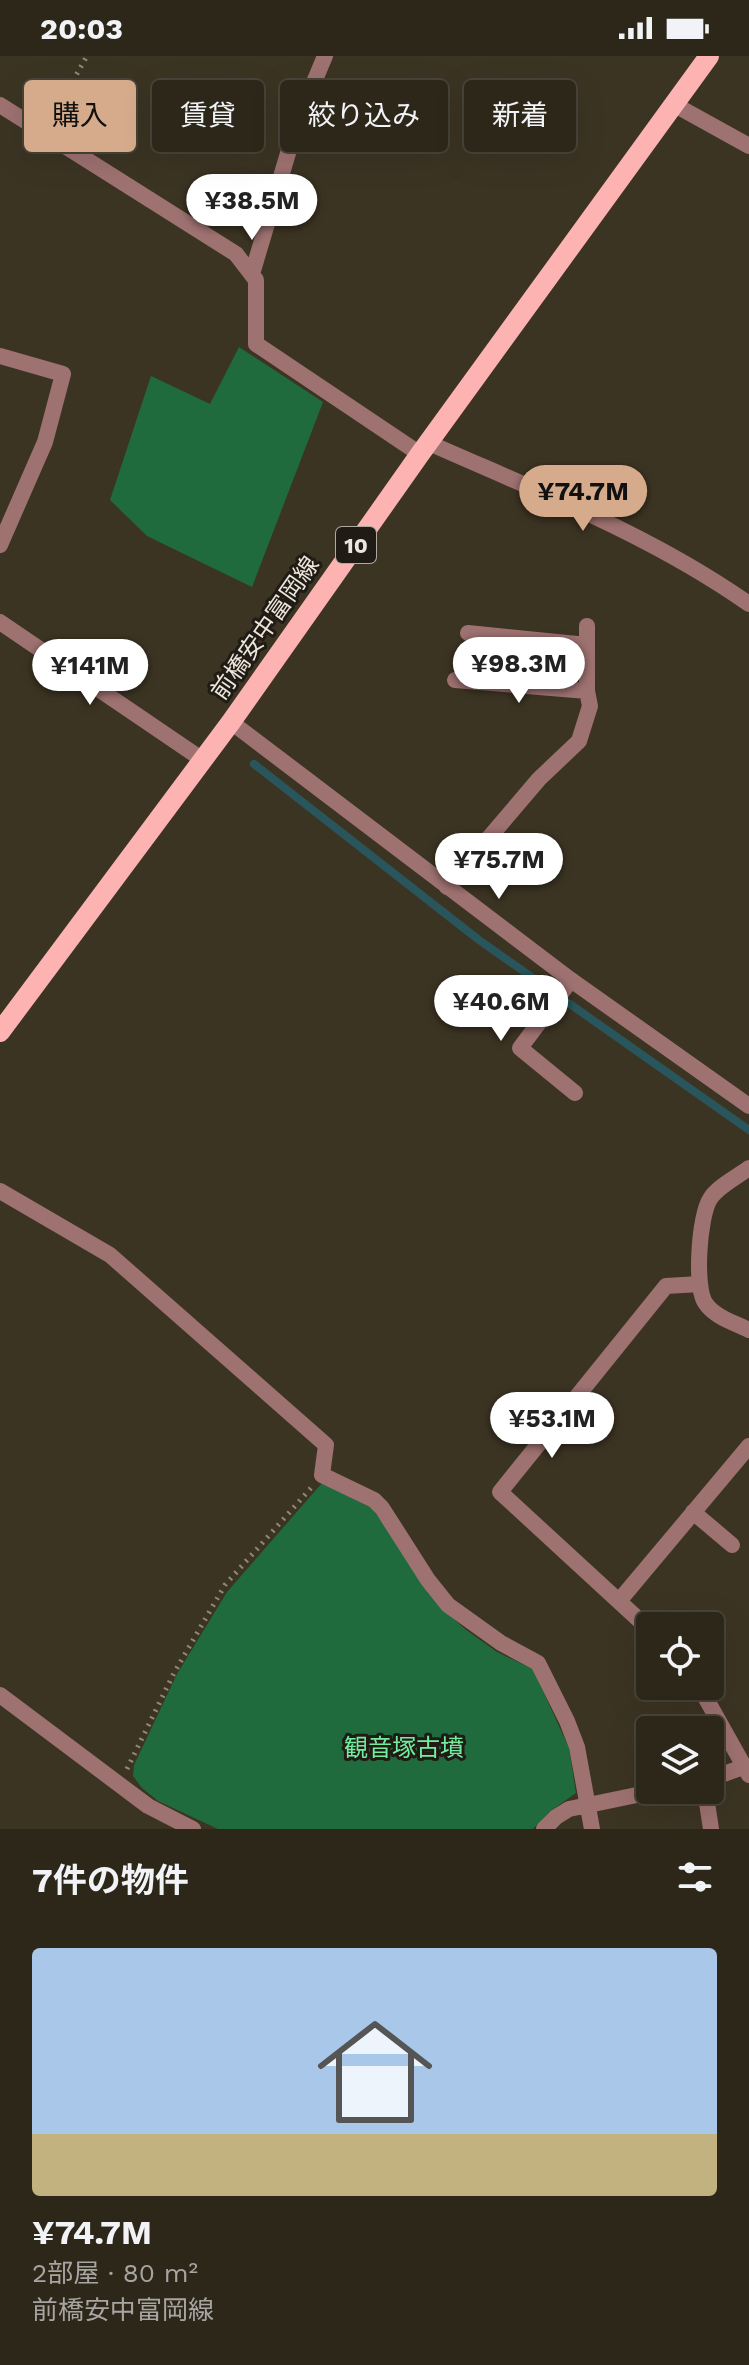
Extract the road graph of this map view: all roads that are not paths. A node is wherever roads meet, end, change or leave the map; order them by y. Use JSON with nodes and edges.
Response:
{"nodes":[{"id":1,"x":325,"y":56,"type":"edge"},
{"id":2,"x":709,"y":56,"type":"edge"},
{"id":3,"x":0,"y":105,"type":"edge"},
{"id":4,"x":675,"y":105,"type":"junction"},
{"id":5,"x":749,"y":146,"type":"edge"},
{"id":6,"x":252,"y":274,"type":"junction"},
{"id":7,"x":0,"y":356,"type":"edge"},
{"id":8,"x":424,"y":448,"type":"junction"},
{"id":9,"x":0,"y":545,"type":"edge"},
{"id":10,"x":749,"y":604,"type":"edge"},
{"id":11,"x":0,"y":622,"type":"edge"},
{"id":12,"x":587,"y":626,"type":"dead end"},
{"id":13,"x":468,"y":633,"type":"dead end"},
{"id":14,"x":587,"y":645,"type":"junction"},
{"id":15,"x":455,"y":680,"type":"dead end"},
{"id":16,"x":587,"y":691,"type":"junction"},
{"id":17,"x":231,"y":722,"type":"junction"},
{"id":18,"x":203,"y":760,"type":"junction"},
{"id":19,"x":447,"y":887,"type":"junction"},
{"id":20,"x":571,"y":980,"type":"junction"},
{"id":21,"x":0,"y":1032,"type":"edge"},
{"id":22,"x":575,"y":1093,"type":"dead end"},
{"id":23,"x":749,"y":1106,"type":"edge"},
{"id":24,"x":749,"y":1168,"type":"edge"},
{"id":25,"x":0,"y":1191,"type":"edge"},
{"id":26,"x":700,"y":1284,"type":"junction"},
{"id":27,"x":749,"y":1330,"type":"edge"},
{"id":28,"x":749,"y":1446,"type":"edge"},
{"id":29,"x":693,"y":1512,"type":"junction"},
{"id":30,"x":732,"y":1545,"type":"dead end"},
{"id":31,"x":619,"y":1601,"type":"junction"},
{"id":32,"x":636,"y":1617,"type":"edge"},
{"id":33,"x":0,"y":1695,"type":"edge"},
{"id":34,"x":707,"y":1700,"type":"edge"},
{"id":35,"x":746,"y":1771,"type":"edge"},
{"id":36,"x":724,"y":1776,"type":"edge"},
{"id":37,"x":636,"y":1795,"type":"edge"},
{"id":38,"x":588,"y":1804,"type":"junction"},
{"id":39,"x":707,"y":1804,"type":"edge"},
{"id":40,"x":193,"y":1829,"type":"edge"},
{"id":41,"x":544,"y":1829,"type":"edge"},
{"id":42,"x":592,"y":1829,"type":"edge"},
{"id":43,"x":711,"y":1829,"type":"edge"}],
"edges":[{"from":1,"to":6,"type":"street"},
{"from":2,"to":4,"type":"main road","name":"前橋安中富岡線","number":"10"},
{"from":3,"to":6,"type":"street"},
{"from":4,"to":5,"type":"street"},
{"from":4,"to":8,"type":"main road","name":"前橋安中富岡線","number":"10"},
{"from":6,"to":8,"type":"street"},
{"from":7,"to":9,"type":"street"},
{"from":8,"to":10,"type":"street"},
{"from":8,"to":17,"type":"main road","name":"前橋安中富岡線","number":"10"},
{"from":11,"to":18,"type":"street"},
{"from":12,"to":14,"type":"street"},
{"from":13,"to":14,"type":"street"},
{"from":14,"to":16,"type":"street"},
{"from":15,"to":16,"type":"street"},
{"from":16,"to":19,"type":"street"},
{"from":17,"to":18,"type":"main road","name":"前橋安中富岡線","number":"10"},
{"from":17,"to":19,"type":"street"},
{"from":18,"to":21,"type":"main road","name":"前橋安中富岡線","number":"10"},
{"from":19,"to":20,"type":"street"},
{"from":20,"to":22,"type":"street"},
{"from":20,"to":23,"type":"street"},
{"from":24,"to":26,"type":"street"},
{"from":25,"to":38,"type":"street"},
{"from":26,"to":27,"type":"street"},
{"from":26,"to":31,"type":"street"},
{"from":28,"to":29,"type":"street"},
{"from":29,"to":30,"type":"street"},
{"from":29,"to":31,"type":"street"},
{"from":31,"to":32,"type":"street"},
{"from":33,"to":40,"type":"street"},
{"from":34,"to":35,"type":"street"},
{"from":35,"to":36,"type":"street"},
{"from":37,"to":38,"type":"street"},
{"from":38,"to":41,"type":"street"},
{"from":38,"to":42,"type":"street"},
{"from":39,"to":43,"type":"street"}]}
